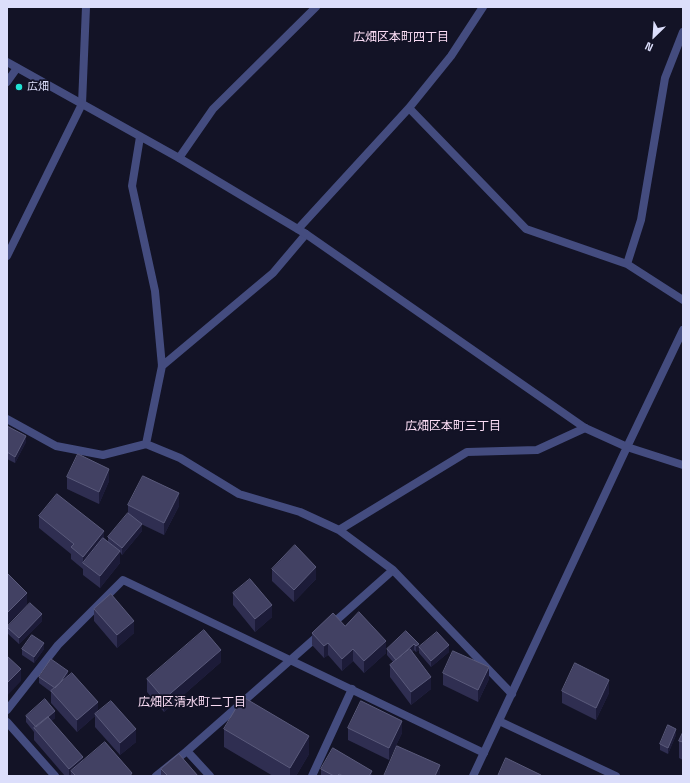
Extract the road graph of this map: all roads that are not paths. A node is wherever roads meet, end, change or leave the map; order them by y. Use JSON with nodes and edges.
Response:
{"nodes":[{"id":1,"x":86,"y":7,"type":"edge"},
{"id":2,"x":316,"y":7,"type":"edge"},
{"id":3,"x":483,"y":7,"type":"edge"},
{"id":4,"x":683,"y":32,"type":"edge"},
{"id":5,"x":7,"y":62,"type":"edge"},
{"id":6,"x":17,"y":68,"type":"junction"},
{"id":7,"x":7,"y":82,"type":"edge"},
{"id":8,"x":82,"y":104,"type":"junction"},
{"id":9,"x":409,"y":108,"type":"junction"},
{"id":10,"x":140,"y":138,"type":"junction"},
{"id":11,"x":179,"y":158,"type":"junction"},
{"id":12,"x":298,"y":229,"type":"junction"},
{"id":13,"x":306,"y":234,"type":"junction"},
{"id":14,"x":7,"y":256,"type":"edge"},
{"id":15,"x":626,"y":264,"type":"junction"},
{"id":16,"x":683,"y":300,"type":"edge"},
{"id":17,"x":683,"y":330,"type":"edge"},
{"id":18,"x":162,"y":366,"type":"junction"},
{"id":19,"x":7,"y":419,"type":"edge"},
{"id":20,"x":585,"y":428,"type":"junction"},
{"id":21,"x":146,"y":444,"type":"junction"},
{"id":22,"x":627,"y":447,"type":"junction"},
{"id":23,"x":683,"y":465,"type":"edge"},
{"id":24,"x":339,"y":530,"type":"junction"},
{"id":25,"x":393,"y":570,"type":"junction"},
{"id":26,"x":291,"y":660,"type":"junction"},
{"id":27,"x":352,"y":689,"type":"junction"},
{"id":28,"x":512,"y":694,"type":"junction"},
{"id":29,"x":7,"y":710,"type":"edge"},
{"id":30,"x":499,"y":721,"type":"junction"},
{"id":31,"x":7,"y":722,"type":"edge"},
{"id":32,"x":187,"y":751,"type":"junction"},
{"id":33,"x":484,"y":753,"type":"junction"},
{"id":34,"x":55,"y":776,"type":"edge"},
{"id":35,"x":156,"y":776,"type":"edge"},
{"id":36,"x":210,"y":776,"type":"edge"},
{"id":37,"x":312,"y":776,"type":"edge"},
{"id":38,"x":473,"y":776,"type":"edge"},
{"id":39,"x":616,"y":776,"type":"edge"}],
"edges":[{"from":1,"to":8,"type":"street"},
{"from":2,"to":11,"type":"street"},
{"from":3,"to":9,"type":"street"},
{"from":4,"to":15,"type":"street"},
{"from":5,"to":6,"type":"street"},
{"from":6,"to":7,"type":"street"},
{"from":6,"to":8,"type":"street"},
{"from":8,"to":10,"type":"street"},
{"from":8,"to":14,"type":"street"},
{"from":9,"to":12,"type":"street"},
{"from":9,"to":15,"type":"street"},
{"from":10,"to":11,"type":"street"},
{"from":10,"to":18,"type":"street"},
{"from":11,"to":12,"type":"street"},
{"from":12,"to":13,"type":"street"},
{"from":13,"to":18,"type":"street"},
{"from":13,"to":20,"type":"street"},
{"from":15,"to":16,"type":"street"},
{"from":17,"to":22,"type":"street"},
{"from":18,"to":21,"type":"street"},
{"from":19,"to":21,"type":"street"},
{"from":20,"to":22,"type":"street"},
{"from":20,"to":24,"type":"street"},
{"from":21,"to":24,"type":"street"},
{"from":22,"to":23,"type":"street"},
{"from":22,"to":28,"type":"street"},
{"from":24,"to":25,"type":"street"},
{"from":25,"to":26,"type":"street"},
{"from":25,"to":28,"type":"street"},
{"from":26,"to":27,"type":"street"},
{"from":26,"to":29,"type":"street"},
{"from":26,"to":32,"type":"street"},
{"from":27,"to":33,"type":"street"},
{"from":27,"to":37,"type":"street"},
{"from":28,"to":30,"type":"street"},
{"from":30,"to":33,"type":"street"},
{"from":30,"to":39,"type":"street"},
{"from":31,"to":34,"type":"street"},
{"from":32,"to":35,"type":"street"},
{"from":32,"to":36,"type":"street"},
{"from":33,"to":38,"type":"street"}]}
